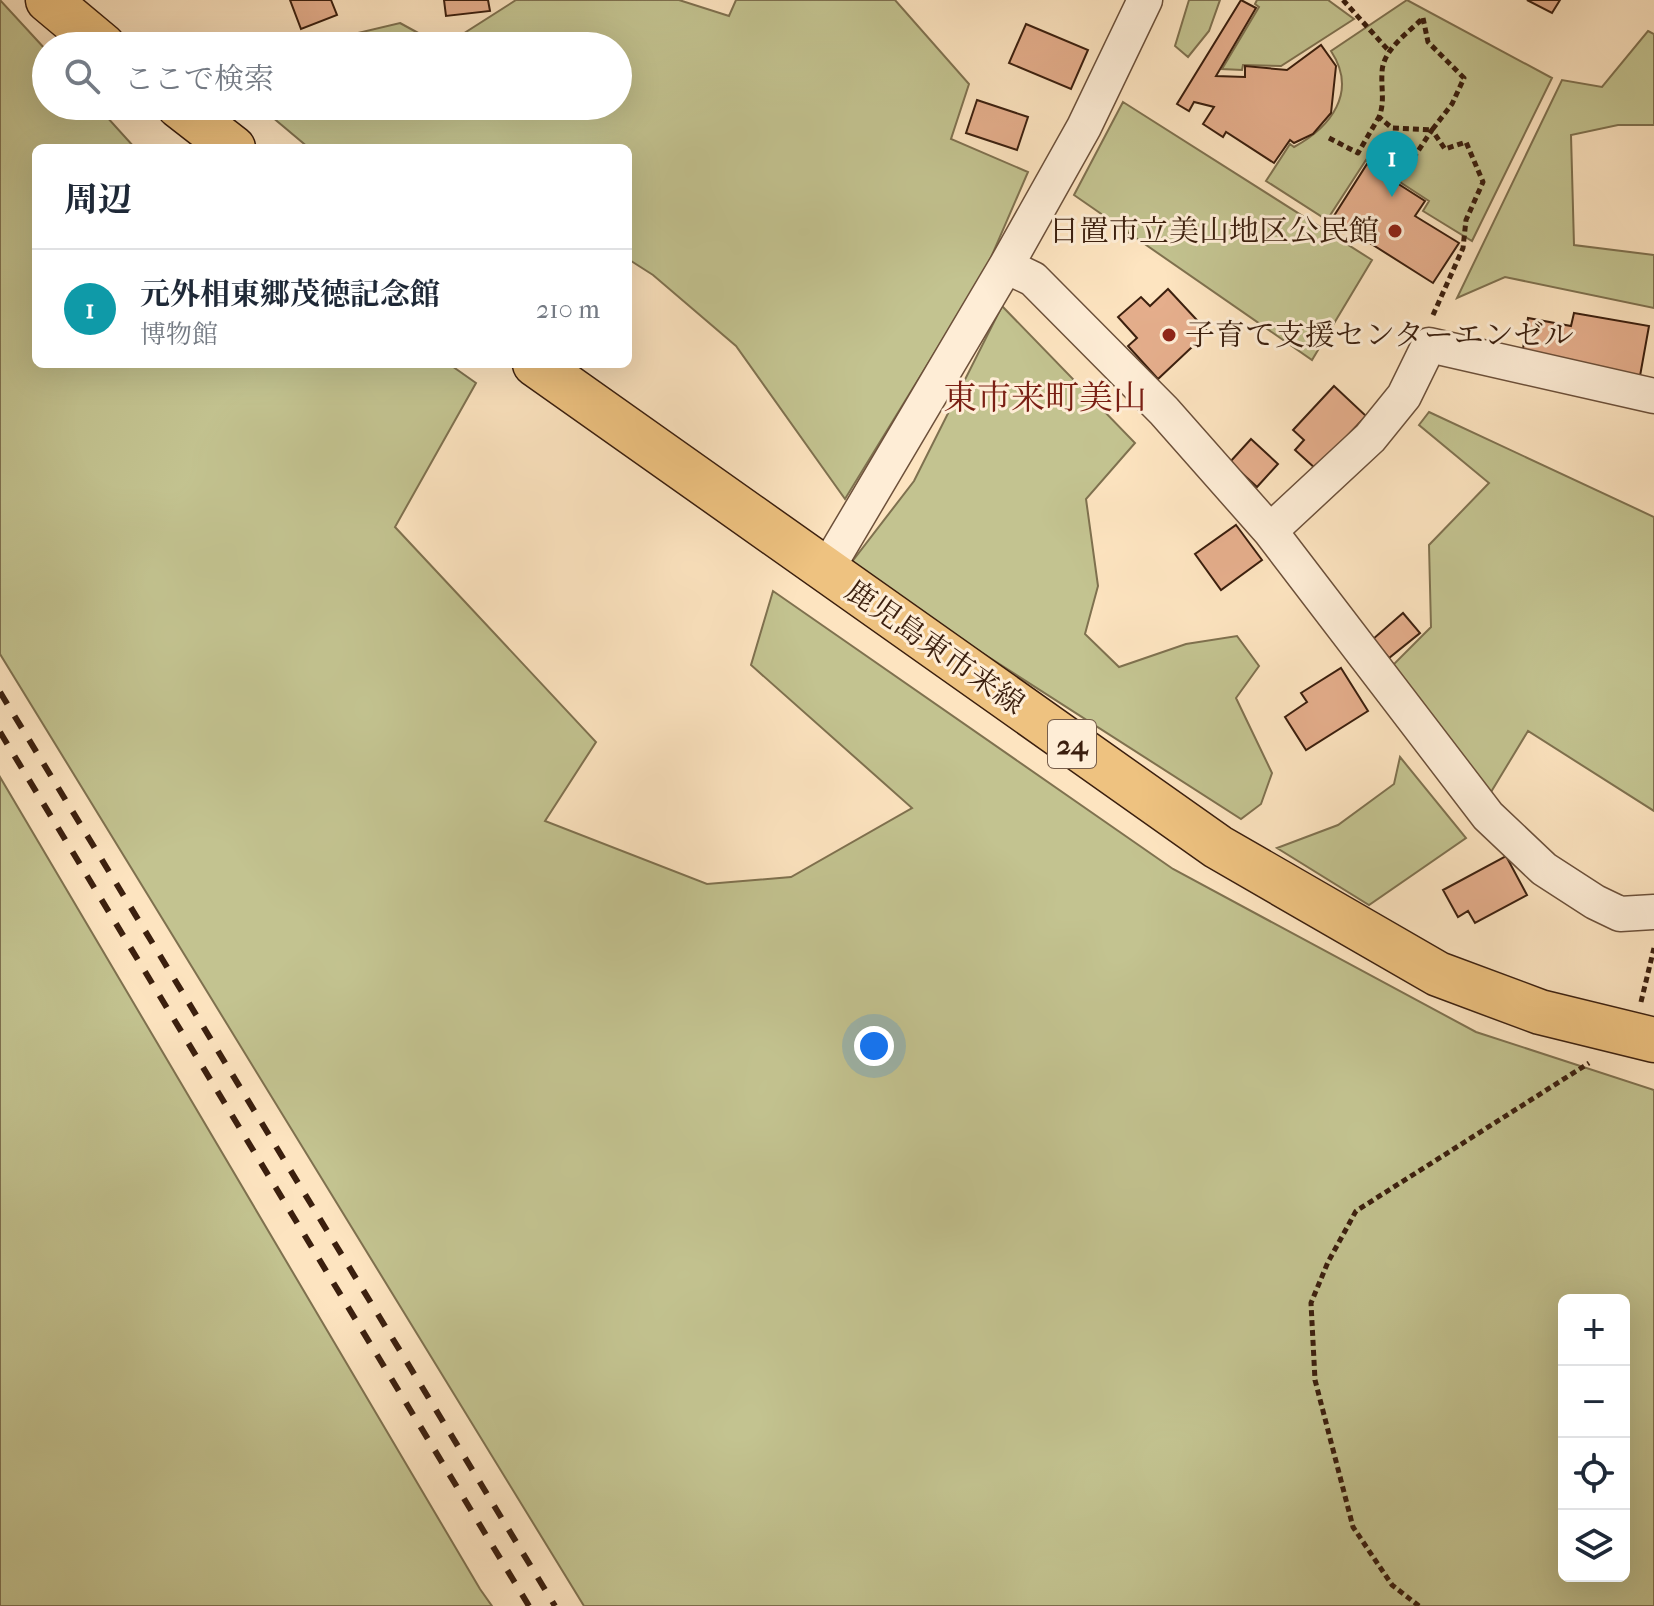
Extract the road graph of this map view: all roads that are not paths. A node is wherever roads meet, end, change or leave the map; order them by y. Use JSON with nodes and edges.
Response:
{"nodes":[{"id":1,"x":48,"y":0,"type":"edge"},
{"id":2,"x":1145,"y":0,"type":"edge"},
{"id":3,"x":86,"y":32,"type":"edge"},
{"id":4,"x":197,"y":120,"type":"edge"},
{"id":5,"x":228,"y":144,"type":"edge"},
{"id":6,"x":1006,"y":266,"type":"junction"},
{"id":7,"x":541,"y":368,"type":"edge"},
{"id":8,"x":1654,"y":396,"type":"edge"},
{"id":9,"x":1270,"y":531,"type":"junction"},
{"id":10,"x":826,"y":570,"type":"junction"},
{"id":11,"x":1654,"y":912,"type":"edge"},
{"id":12,"x":1643,"y":1038,"type":"edge"}],
"edges":[{"from":1,"to":3,"type":"main road"},
{"from":2,"to":6,"type":"street"},
{"from":4,"to":5,"type":"main road"},
{"from":6,"to":9,"type":"street"},
{"from":6,"to":10,"type":"street"},
{"from":7,"to":10,"type":"main road","name":"鹿児島東市来線","number":"24"},
{"from":8,"to":9,"type":"street"},
{"from":9,"to":11,"type":"street"},
{"from":10,"to":12,"type":"main road","name":"鹿児島東市来線","number":"24"}]}
